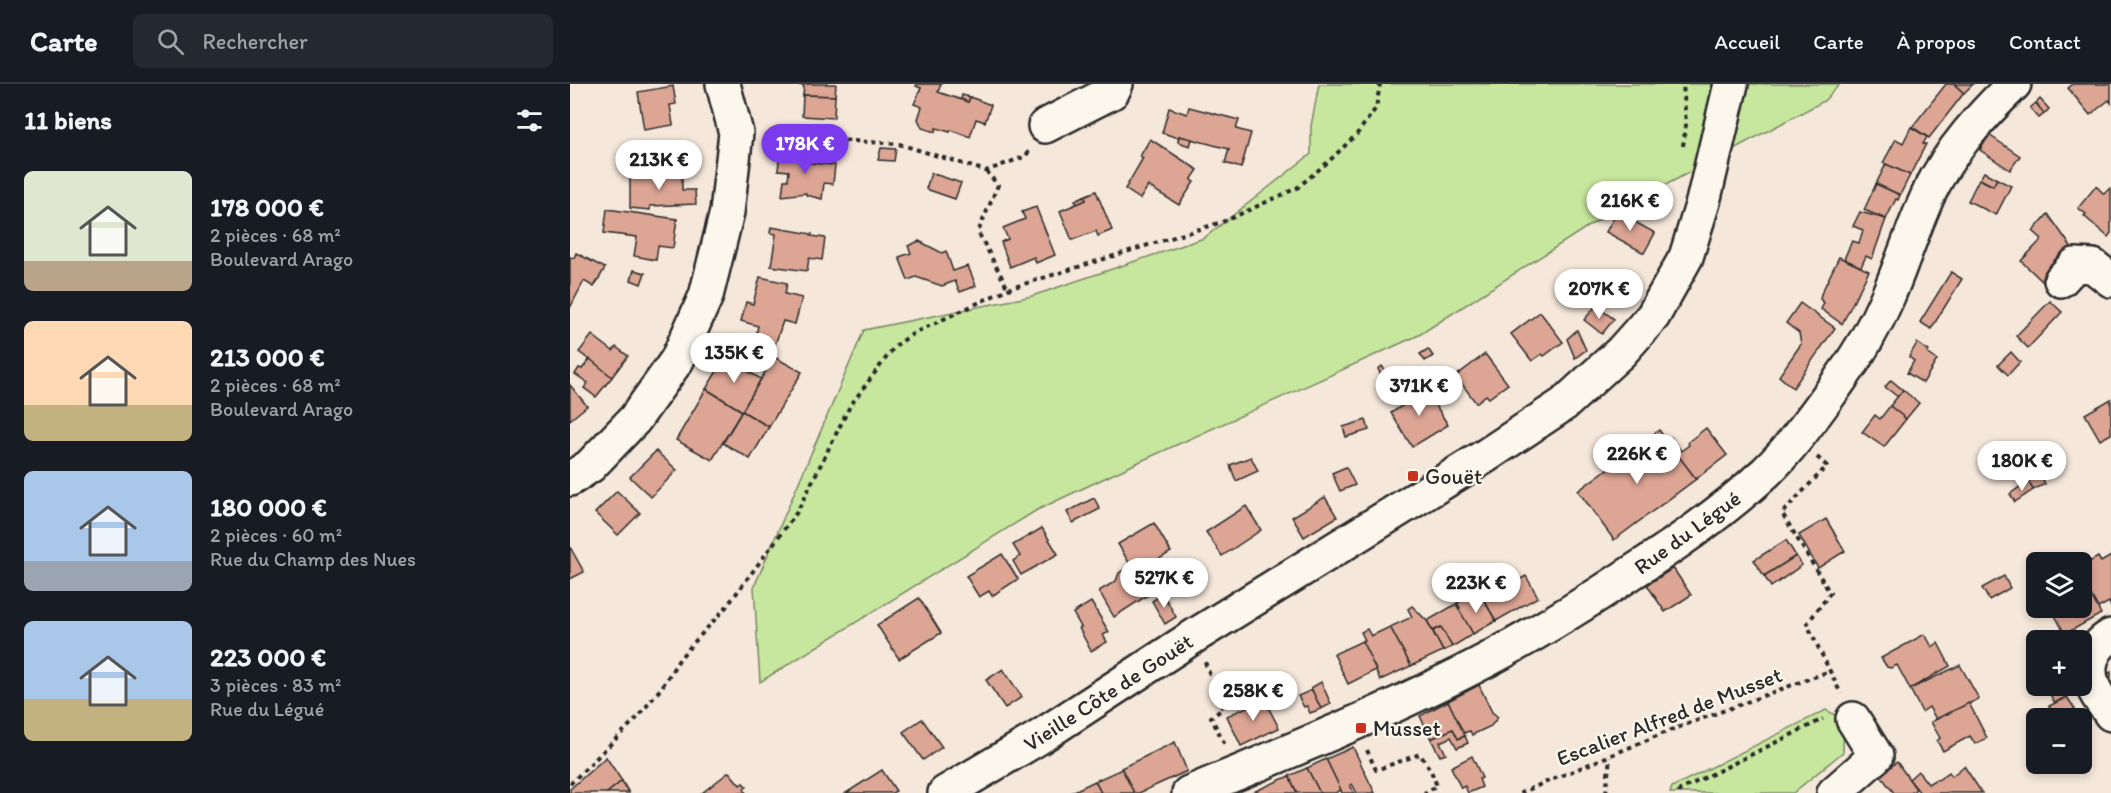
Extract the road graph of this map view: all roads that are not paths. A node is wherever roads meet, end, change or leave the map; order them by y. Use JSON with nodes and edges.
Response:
{"nodes":[{"id":1,"x":723,"y":84,"type":"edge"},
{"id":2,"x":1116,"y":84,"type":"edge"},
{"id":3,"x":1731,"y":84,"type":"edge"},
{"id":4,"x":2014,"y":84,"type":"edge"},
{"id":5,"x":1046,"y":126,"type":"road end"},
{"id":6,"x":2061,"y":279,"type":"dead end"},
{"id":7,"x":2111,"y":280,"type":"edge"},
{"id":8,"x":570,"y":479,"type":"edge"},
{"id":9,"x":2111,"y":636,"type":"edge"},
{"id":10,"x":2111,"y":714,"type":"edge"},
{"id":11,"x":1858,"y":727,"type":"road end"},
{"id":12,"x":945,"y":793,"type":"edge"},
{"id":13,"x":1189,"y":793,"type":"edge"},
{"id":14,"x":1834,"y":793,"type":"edge"}],
"edges":[{"from":1,"to":8,"type":"street"},
{"from":2,"to":5,"type":"street"},
{"from":3,"to":12,"type":"street","name":"Vieille Côte de Gouët"},
{"from":4,"to":13,"type":"street","name":"Rue du Légué"},
{"from":6,"to":7,"type":"street"},
{"from":9,"to":10,"type":"street"},
{"from":11,"to":14,"type":"street"}]}
